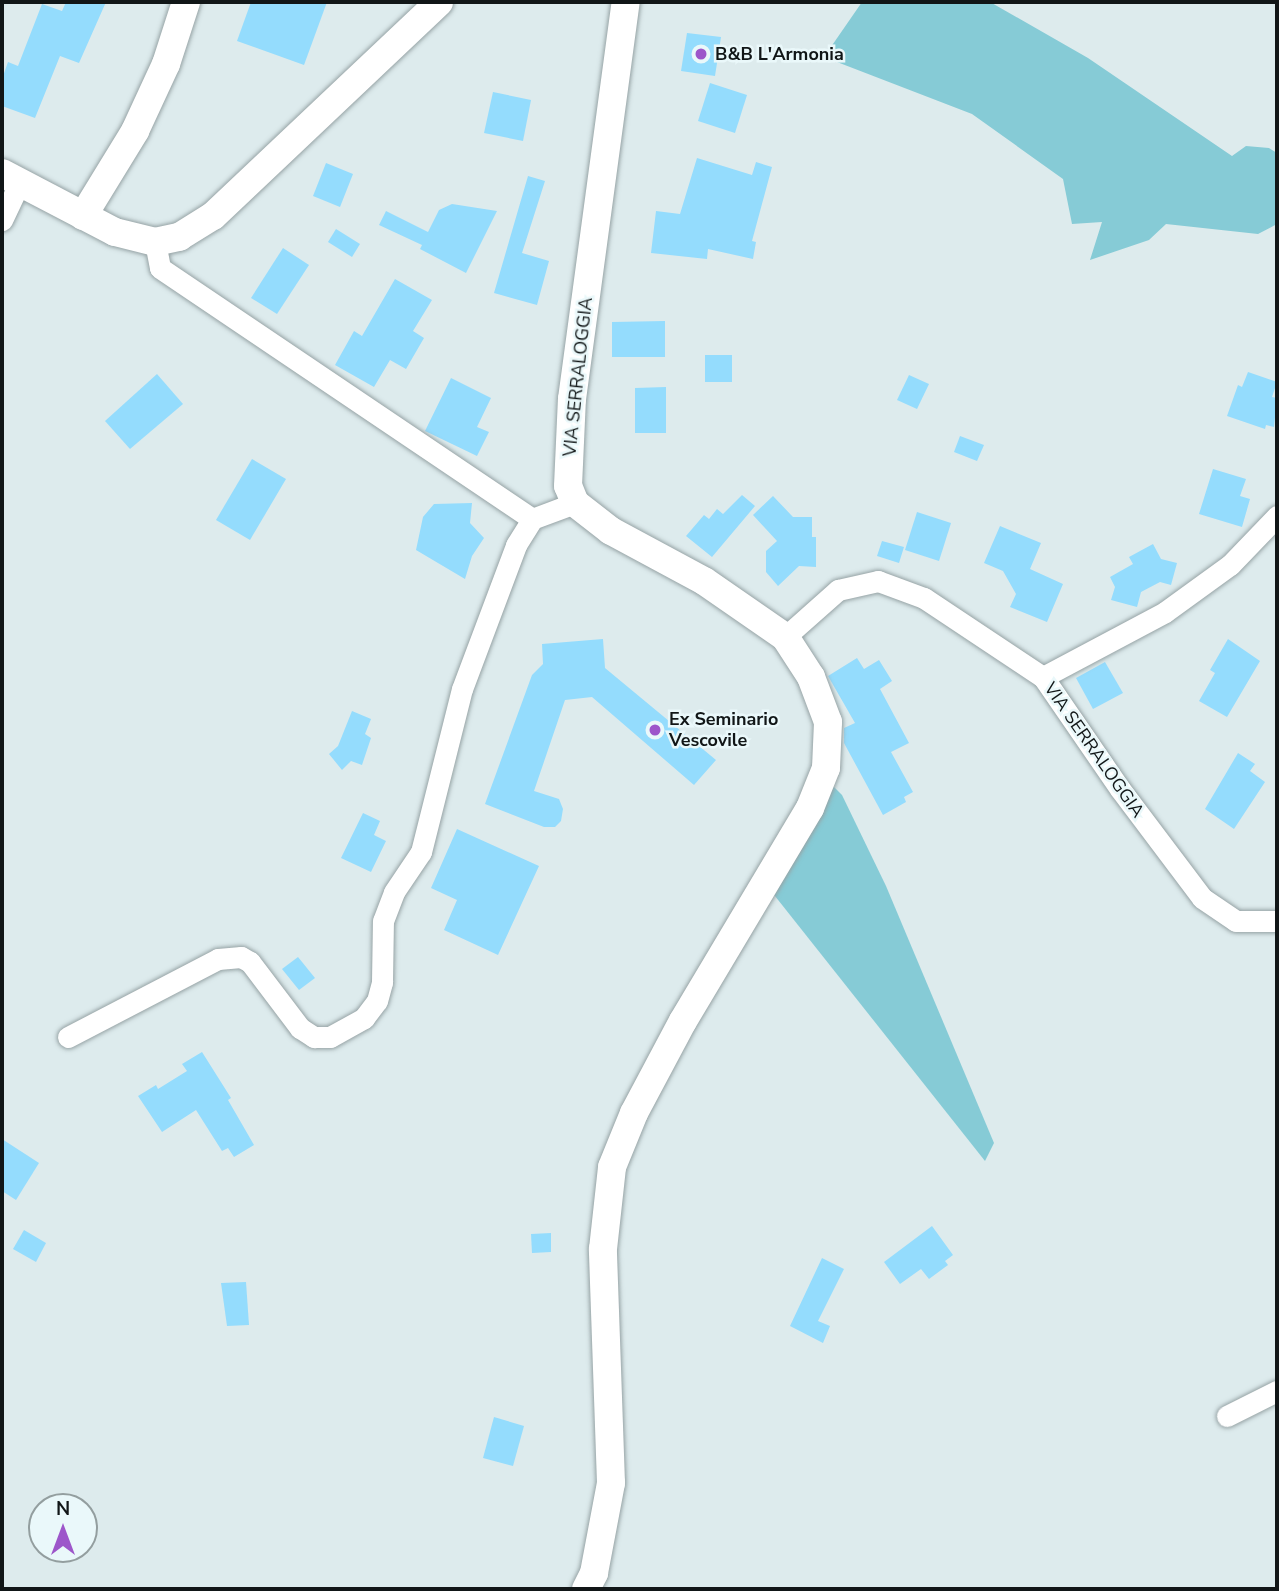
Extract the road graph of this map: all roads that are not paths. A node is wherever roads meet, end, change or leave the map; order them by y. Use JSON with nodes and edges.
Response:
{"nodes":[{"id":1,"x":186,"y":2,"type":"edge"},
{"id":2,"x":439,"y":2,"type":"edge"},
{"id":3,"x":626,"y":2,"type":"edge"},
{"id":4,"x":11,"y":178,"type":"edge"},
{"id":5,"x":83,"y":216,"type":"junction"},
{"id":6,"x":2,"y":220,"type":"edge"},
{"id":7,"x":155,"y":242,"type":"junction"},
{"id":8,"x":575,"y":503,"type":"junction"},
{"id":9,"x":1277,"y":516,"type":"edge"},
{"id":10,"x":532,"y":519,"type":"junction"},
{"id":11,"x":785,"y":637,"type":"junction"},
{"id":12,"x":1043,"y":677,"type":"junction"},
{"id":13,"x":1277,"y":920,"type":"edge"},
{"id":14,"x":68,"y":1037,"type":"dead end"},
{"id":15,"x":1277,"y":1391,"type":"edge"},
{"id":16,"x":1227,"y":1416,"type":"dead end"},
{"id":17,"x":586,"y":1589,"type":"edge"}],
"edges":[{"from":1,"to":5,"type":"main road"},
{"from":2,"to":7,"type":"main road"},
{"from":3,"to":8,"type":"main road","name":"VIA SERRALOGGIA"},
{"from":4,"to":5,"type":"main road"},
{"from":4,"to":6,"type":"street"},
{"from":5,"to":7,"type":"main road"},
{"from":7,"to":10,"type":"street"},
{"from":8,"to":10,"type":"street"},
{"from":8,"to":11,"type":"main road"},
{"from":9,"to":12,"type":"street"},
{"from":10,"to":14,"type":"street"},
{"from":11,"to":12,"type":"street","name":"VIA SERRALOGGIA"},
{"from":11,"to":17,"type":"main road"},
{"from":12,"to":13,"type":"street","name":"VIA SERRALOGGIA"},
{"from":15,"to":16,"type":"street"}]}
